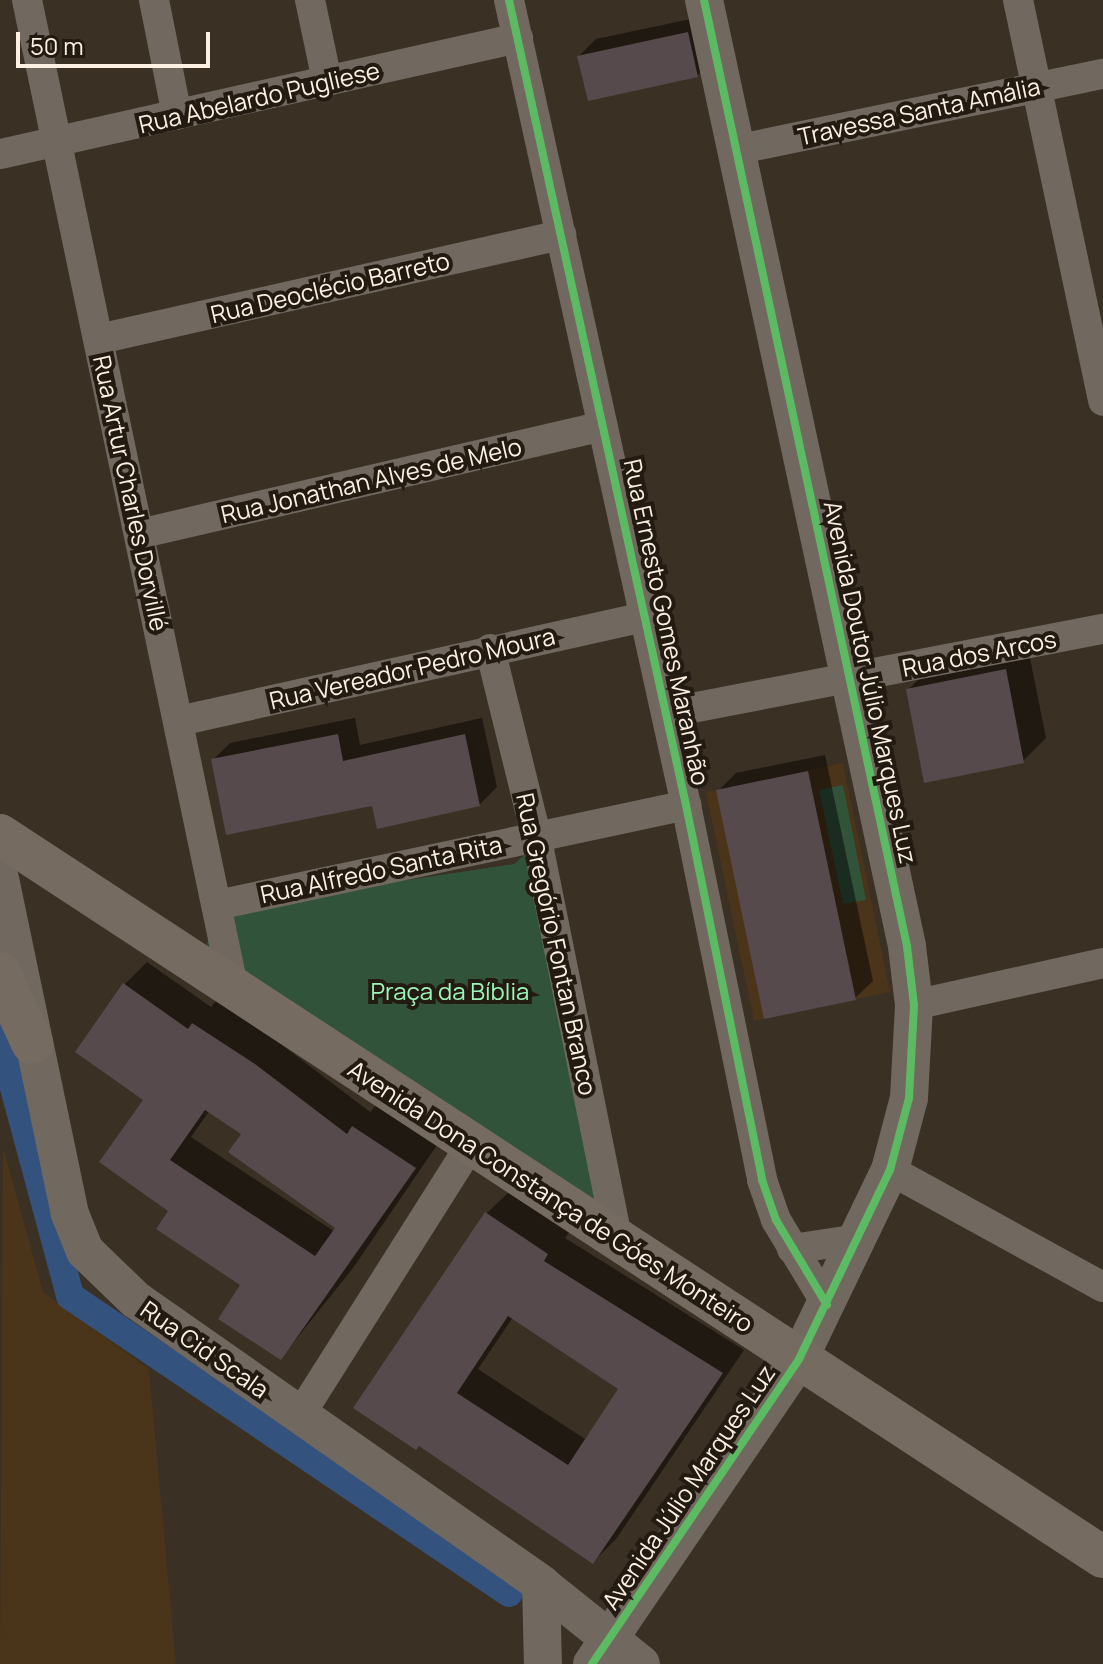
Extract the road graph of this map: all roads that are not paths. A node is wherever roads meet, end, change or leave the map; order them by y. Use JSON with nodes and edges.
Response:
{"nodes":[{"id":1,"x":27,"y":0,"type":"edge"},
{"id":2,"x":154,"y":0,"type":"edge"},
{"id":3,"x":310,"y":0,"type":"edge"},
{"id":4,"x":509,"y":0,"type":"edge"},
{"id":5,"x":704,"y":0,"type":"edge"},
{"id":6,"x":1018,"y":0,"type":"edge"},
{"id":7,"x":518,"y":38,"type":"junction"},
{"id":8,"x":1103,"y":74,"type":"edge"},
{"id":9,"x":327,"y":81,"type":"junction"},
{"id":10,"x":1037,"y":87,"type":"junction"},
{"id":11,"x":177,"y":115,"type":"junction"},
{"id":12,"x":57,"y":143,"type":"junction"},
{"id":13,"x":735,"y":150,"type":"junction"},
{"id":14,"x":0,"y":154,"type":"edge"},
{"id":15,"x":561,"y":235,"type":"junction"},
{"id":16,"x":99,"y":339,"type":"junction"},
{"id":17,"x":1103,"y":401,"type":"edge"},
{"id":18,"x":603,"y":426,"type":"junction"},
{"id":19,"x":139,"y":534,"type":"junction"},
{"id":20,"x":645,"y":617,"type":"junction"},
{"id":21,"x":1103,"y":629,"type":"edge"},
{"id":22,"x":490,"y":649,"type":"junction"},
{"id":23,"x":850,"y":678,"type":"junction"},
{"id":24,"x":666,"y":713,"type":"junction"},
{"id":25,"x":179,"y":721,"type":"junction"},
{"id":26,"x":686,"y":805,"type":"junction"},
{"id":27,"x":0,"y":835,"type":"edge"},
{"id":28,"x":536,"y":835,"type":"junction"},
{"id":29,"x":0,"y":879,"type":"edge"},
{"id":30,"x":217,"y":905,"type":"junction"},
{"id":31,"x":1103,"y":963,"type":"edge"},
{"id":32,"x":0,"y":973,"type":"edge"},
{"id":33,"x":233,"y":986,"type":"junction"},
{"id":34,"x":914,"y":1005,"type":"junction"},
{"id":35,"x":32,"y":1043,"type":"junction"},
{"id":36,"x":471,"y":1145,"type":"junction"},
{"id":37,"x":890,"y":1170,"type":"junction"},
{"id":38,"x":858,"y":1239,"type":"junction"},
{"id":39,"x":618,"y":1240,"type":"junction"},
{"id":40,"x":792,"y":1249,"type":"junction"},
{"id":41,"x":1103,"y":1287,"type":"edge"},
{"id":42,"x":827,"y":1305,"type":"junction"},
{"id":43,"x":799,"y":1359,"type":"junction"},
{"id":44,"x":300,"y":1415,"type":"junction"},
{"id":45,"x":1103,"y":1557,"type":"edge"},
{"id":46,"x":541,"y":1584,"type":"junction"},
{"id":47,"x":601,"y":1650,"type":"edge"},
{"id":48,"x":543,"y":1664,"type":"edge"},
{"id":49,"x":641,"y":1664,"type":"edge"}],
"edges":[{"from":1,"to":12,"type":"street","name":"Rua Artur Charles Dorvillé"},
{"from":2,"to":11,"type":"street"},
{"from":3,"to":9,"type":"street"},
{"from":4,"to":7,"type":"street","name":"Rua Ernesto Gomes Maranhão"},
{"from":5,"to":13,"type":"street","name":"Avenida Doutor Júlio Marques Luz"},
{"from":6,"to":10,"type":"street"},
{"from":7,"to":9,"type":"street","name":"Rua Abelardo Pugliese"},
{"from":7,"to":15,"type":"street","name":"Rua Ernesto Gomes Maranhão"},
{"from":8,"to":10,"type":"street","name":"Travessa Santa Amália"},
{"from":9,"to":11,"type":"street","name":"Rua Abelardo Pugliese"},
{"from":10,"to":13,"type":"street","name":"Travessa Santa Amália"},
{"from":10,"to":17,"type":"street"},
{"from":11,"to":12,"type":"street","name":"Rua Abelardo Pugliese"},
{"from":12,"to":14,"type":"street","name":"Rua Abelardo Pugliese"},
{"from":12,"to":16,"type":"street","name":"Rua Artur Charles Dorvillé"},
{"from":13,"to":23,"type":"street","name":"Avenida Doutor Júlio Marques Luz"},
{"from":15,"to":16,"type":"street","name":"Rua Deoclécio Barreto"},
{"from":15,"to":18,"type":"street","name":"Rua Ernesto Gomes Maranhão"},
{"from":16,"to":19,"type":"street","name":"Rua Artur Charles Dorvillé"},
{"from":18,"to":19,"type":"street","name":"Rua Jonathan Alves de Melo"},
{"from":18,"to":20,"type":"street","name":"Rua Ernesto Gomes Maranhão"},
{"from":19,"to":25,"type":"street","name":"Rua Artur Charles Dorvillé"},
{"from":20,"to":22,"type":"street","name":"Rua Vereador Pedro Moura"},
{"from":20,"to":24,"type":"street","name":"Rua Ernesto Gomes Maranhão"},
{"from":21,"to":23,"type":"street","name":"Rua dos Arcos"},
{"from":22,"to":25,"type":"street","name":"Rua Vereador Pedro Moura"},
{"from":22,"to":28,"type":"street","name":"Rua Gregório Fontan Branco"},
{"from":23,"to":24,"type":"street","name":"Rua dos Arcos"},
{"from":23,"to":34,"type":"street","name":"Avenida Doutor Júlio Marques Luz"},
{"from":24,"to":26,"type":"street","name":"Rua Ernesto Gomes Maranhão"},
{"from":25,"to":30,"type":"street","name":"Rua Artur Charles Dorvillé"},
{"from":26,"to":28,"type":"street","name":"Rua Alfredo Santa Rita"},
{"from":26,"to":40,"type":"street","name":"Rua Ernesto Gomes Maranhão"},
{"from":27,"to":33,"type":"main road","name":"Avenida Dona Constança de Góes Monteiro"},
{"from":28,"to":30,"type":"street","name":"Rua Alfredo Santa Rita"},
{"from":28,"to":39,"type":"street","name":"Rua Gregório Fontan Branco"},
{"from":29,"to":35,"type":"street","name":"Rua Cid Scala"},
{"from":30,"to":33,"type":"street","name":"Rua Artur Charles Dorvillé"},
{"from":31,"to":34,"type":"street"},
{"from":32,"to":35,"type":"main road"},
{"from":33,"to":36,"type":"main road","name":"Avenida Dona Constança de Góes Monteiro"},
{"from":34,"to":37,"type":"street","name":"Avenida Doutor Júlio Marques Luz"},
{"from":35,"to":44,"type":"street","name":"Rua Cid Scala"},
{"from":36,"to":39,"type":"main road","name":"Avenida Dona Constança de Góes Monteiro"},
{"from":36,"to":44,"type":"street"},
{"from":37,"to":38,"type":"street","name":"Avenida Doutor Júlio Marques Luz"},
{"from":37,"to":41,"type":"street"},
{"from":38,"to":40,"type":"street"},
{"from":38,"to":42,"type":"street","name":"Avenida Doutor Júlio Marques Luz"},
{"from":39,"to":43,"type":"main road","name":"Avenida Dona Constança de Góes Monteiro"},
{"from":40,"to":42,"type":"street","name":"Rua Ernesto Gomes Maranhão"},
{"from":42,"to":43,"type":"street","name":"Avenida Doutor Júlio Marques Luz"},
{"from":43,"to":45,"type":"main road","name":"Avenida Dona Constança de Góes Monteiro"},
{"from":43,"to":47,"type":"street","name":"Avenida Júlio Marques Luz"},
{"from":44,"to":46,"type":"street","name":"Rua Cid Scala"},
{"from":46,"to":47,"type":"street","name":"Rua Cid Scala"},
{"from":46,"to":48,"type":"street"},
{"from":47,"to":49,"type":"street","name":"Rua Cid Scala"}]}
